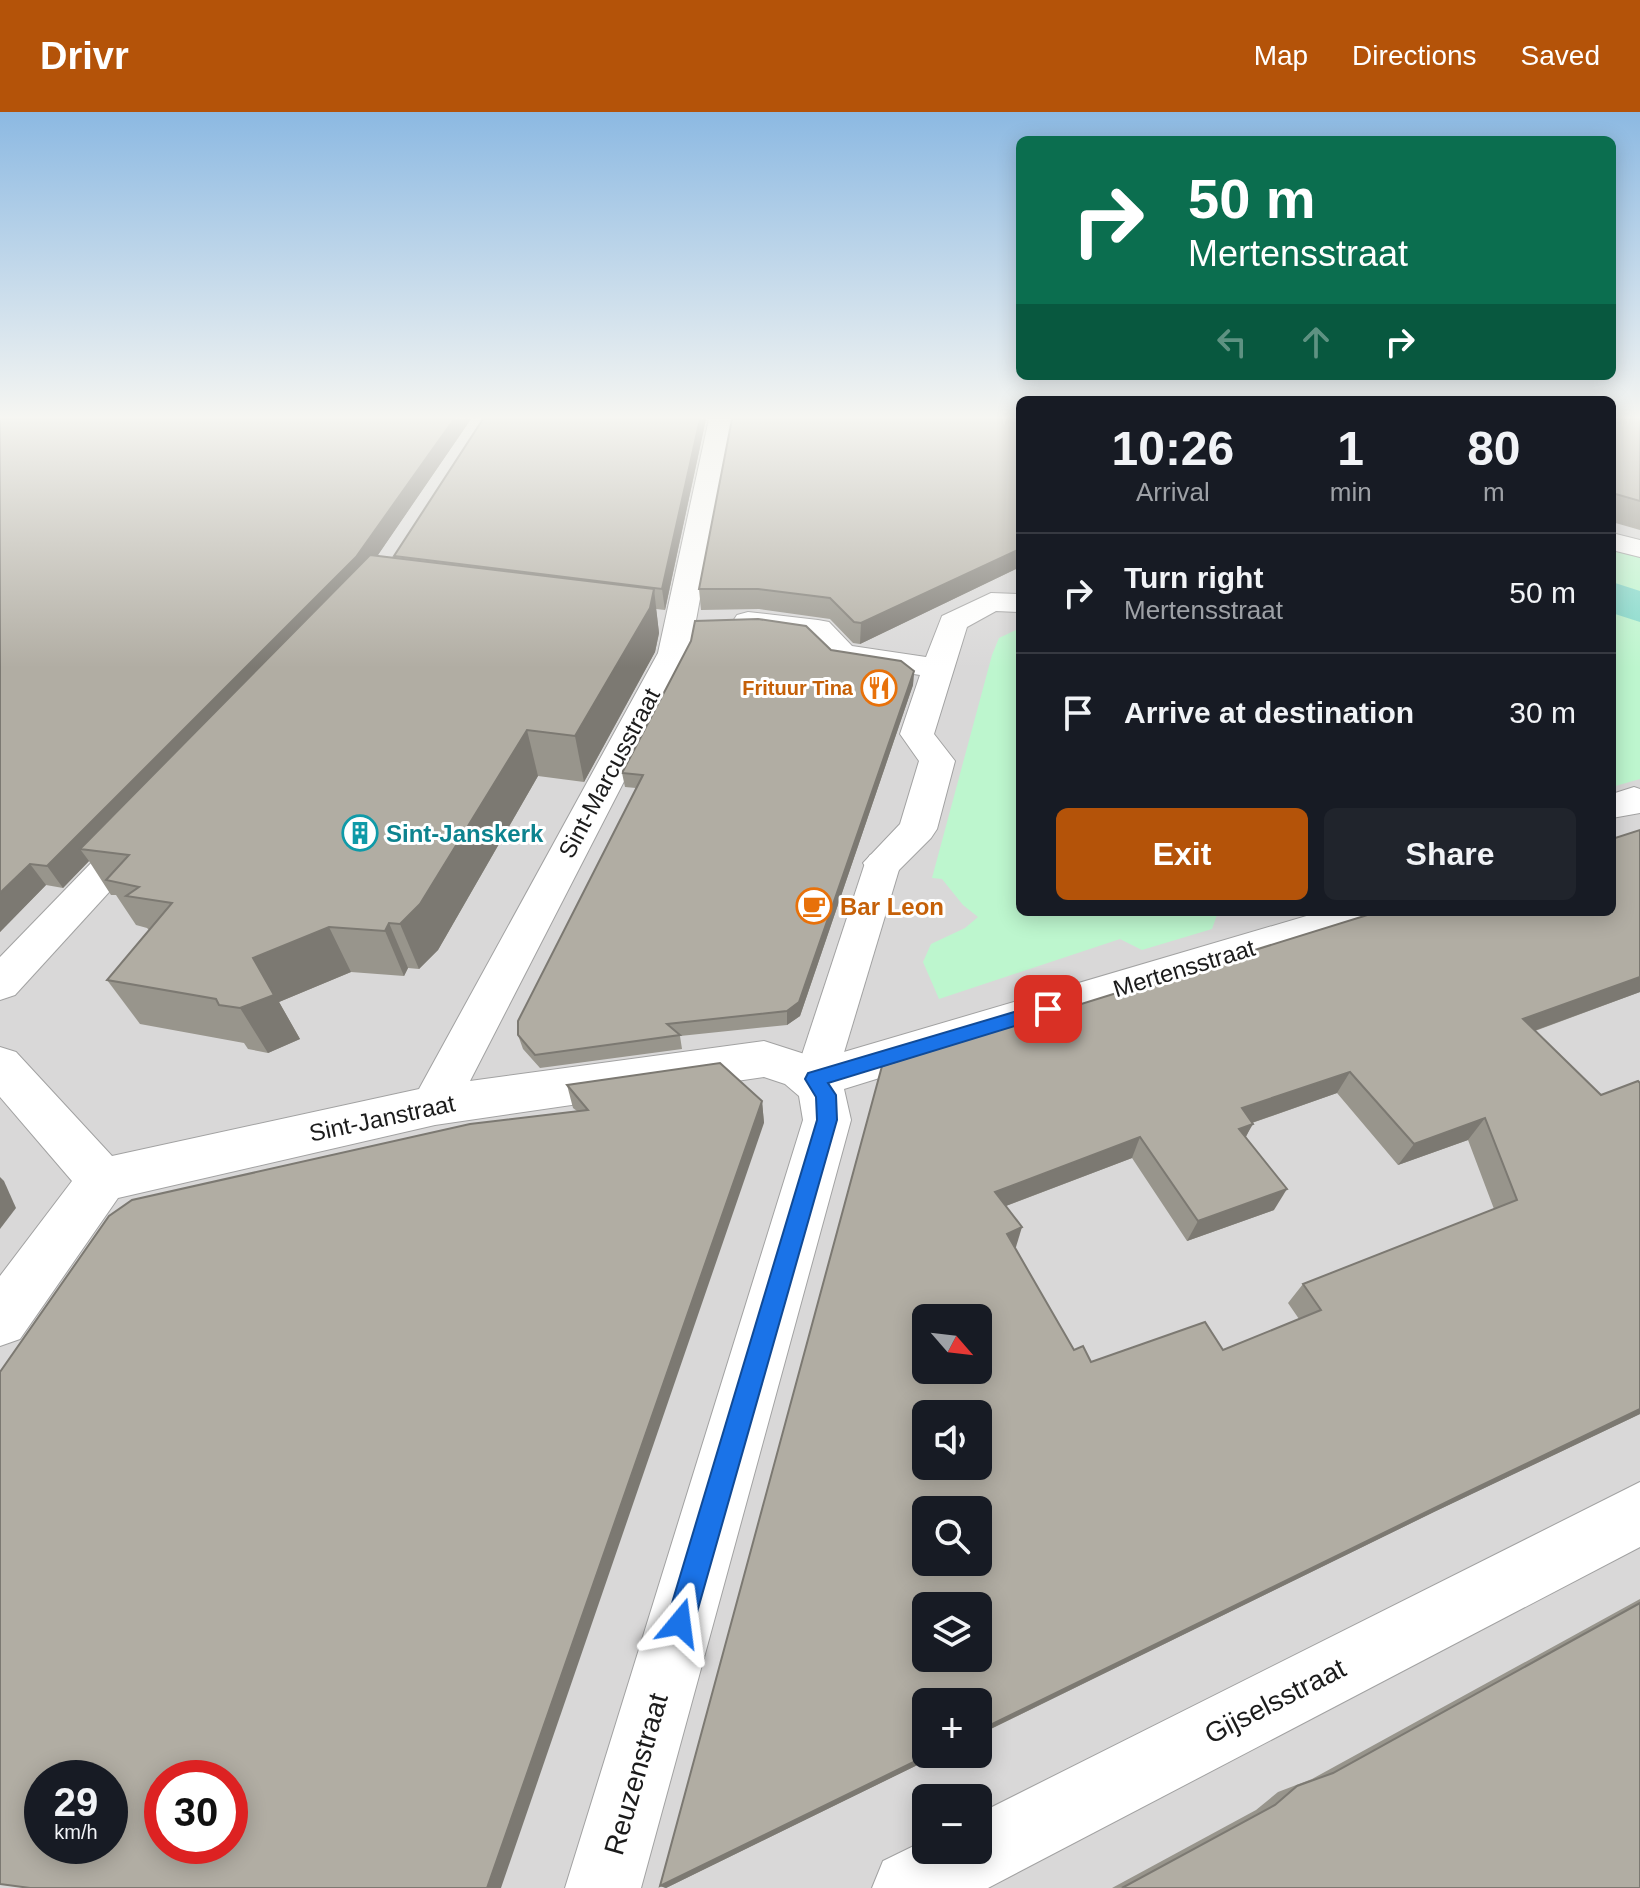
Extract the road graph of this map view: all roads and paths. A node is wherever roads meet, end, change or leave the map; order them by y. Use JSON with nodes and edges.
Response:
{"nodes":[{"id":1,"x":707,"y":502,"type":"edge"},
{"id":2,"x":1616,"y":542,"type":"edge"},
{"id":3,"x":1640,"y":549,"type":"edge"},
{"id":4,"x":1016,"y":603,"type":"edge"},
{"id":5,"x":687,"y":622,"type":"junction"},
{"id":6,"x":938,"y":668,"type":"junction"},
{"id":7,"x":1640,"y":801,"type":"edge"},
{"id":8,"x":1616,"y":805,"type":"edge"},
{"id":9,"x":161,"y":813,"type":"edge"},
{"id":10,"x":883,"y":863,"type":"joint"},
{"id":11,"x":1356,"y":916,"type":"edge"},
{"id":12,"x":0,"y":984,"type":"edge"},
{"id":13,"x":0,"y":1065,"type":"edge"},
{"id":14,"x":815,"y":1079,"type":"junction"},
{"id":15,"x":435,"y":1105,"type":"junction"},
{"id":16,"x":102,"y":1180,"type":"junction"},
{"id":17,"x":0,"y":1320,"type":"edge"},
{"id":18,"x":1640,"y":1513,"type":"edge"},
{"id":19,"x":603,"y":1888,"type":"edge"},
{"id":20,"x":910,"y":1888,"type":"edge"}],
"edges":[{"from":1,"to":5,"type":"street","name":"Sint-Marcusstraat"},
{"from":2,"to":3,"type":"street"},
{"from":4,"to":6,"type":"street"},
{"from":5,"to":6,"type":"street"},
{"from":5,"to":15,"type":"street","name":"Sint-Marcusstraat"},
{"from":6,"to":10,"type":"street"},
{"from":7,"to":8,"type":"street"},
{"from":9,"to":12,"type":"street"},
{"from":10,"to":14,"type":"street"},
{"from":11,"to":14,"type":"street","name":"Mertensstraat"},
{"from":13,"to":16,"type":"street"},
{"from":14,"to":15,"type":"street","name":"Sint-Janstraat"},
{"from":14,"to":19,"type":"street","name":"Reuzenstraat"},
{"from":15,"to":16,"type":"street","name":"Sint-Janstraat"},
{"from":16,"to":17,"type":"street"},
{"from":18,"to":20,"type":"street","name":"Gijselsstraat"}]}
